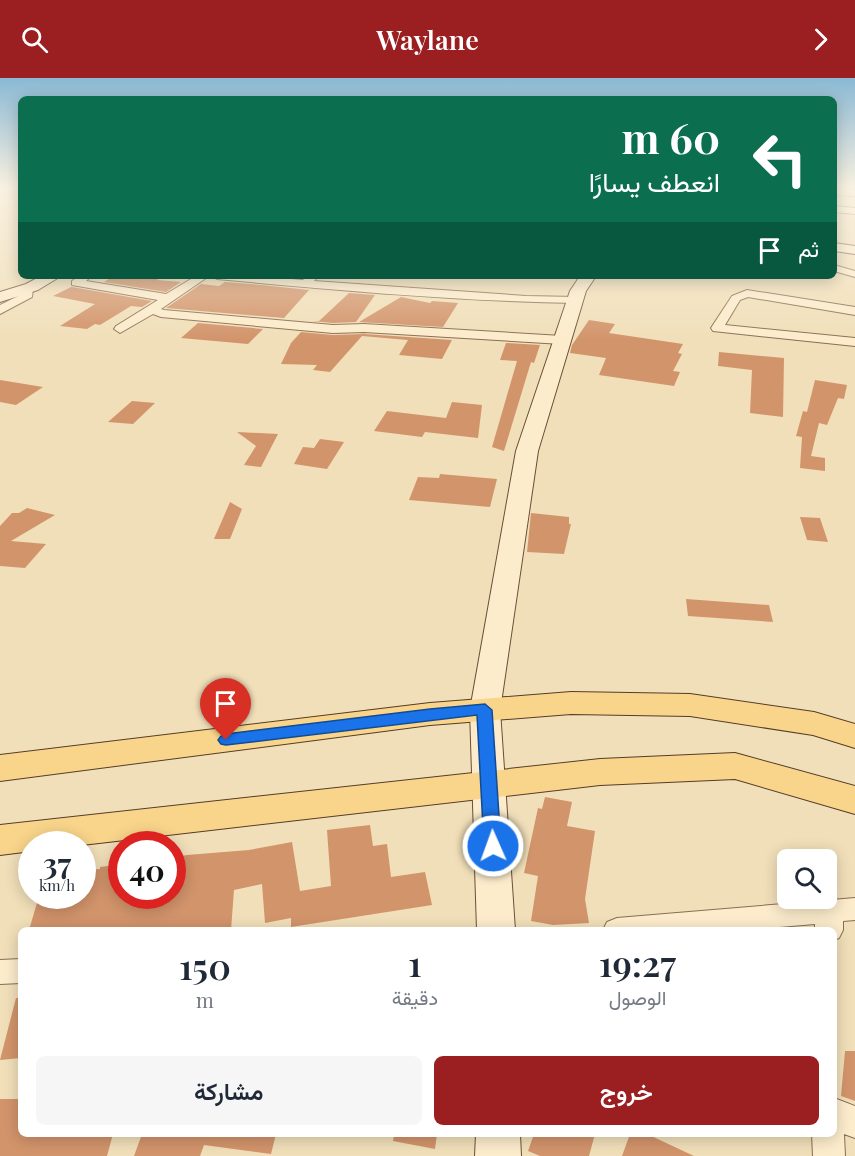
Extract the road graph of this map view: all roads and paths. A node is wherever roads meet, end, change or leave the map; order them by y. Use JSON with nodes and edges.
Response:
{"nodes":[{"id":1,"x":837,"y":246,"type":"edge"},
{"id":2,"x":855,"y":249,"type":"edge"},
{"id":3,"x":837,"y":269,"type":"edge"},
{"id":4,"x":855,"y":274,"type":"edge"},
{"id":5,"x":81,"y":279,"type":"edge"},
{"id":6,"x":199,"y":279,"type":"edge"},
{"id":7,"x":286,"y":279,"type":"edge"},
{"id":8,"x":586,"y":279,"type":"edge"},
{"id":9,"x":309,"y":280,"type":"edge"},
{"id":10,"x":29,"y":282,"type":"edge"},
{"id":11,"x":0,"y":289,"type":"edge"},
{"id":12,"x":0,"y":297,"type":"edge"},
{"id":13,"x":168,"y":298,"type":"junction"},
{"id":14,"x":576,"y":300,"type":"junction"},
{"id":15,"x":153,"y":309,"type":"junction"},
{"id":16,"x":0,"y":310,"type":"edge"},
{"id":17,"x":855,"y":311,"type":"edge"},
{"id":18,"x":120,"y":329,"type":"dead end"},
{"id":19,"x":562,"y":340,"type":"junction"},
{"id":20,"x":855,"y":342,"type":"edge"},
{"id":21,"x":485,"y":710,"type":"junction"},
{"id":22,"x":855,"y":736,"type":"edge"},
{"id":23,"x":0,"y":768,"type":"edge"},
{"id":24,"x":490,"y":783,"type":"junction"},
{"id":25,"x":855,"y":800,"type":"edge"},
{"id":26,"x":0,"y":840,"type":"edge"},
{"id":27,"x":838,"y":917,"type":"edge"},
{"id":28,"x":496,"y":927,"type":"edge"},
{"id":29,"x":669,"y":927,"type":"edge"},
{"id":30,"x":18,"y":971,"type":"edge"},
{"id":31,"x":0,"y":972,"type":"edge"},
{"id":32,"x":837,"y":1115,"type":"edge"},
{"id":33,"x":855,"y":1122,"type":"edge"},
{"id":34,"x":498,"y":1137,"type":"edge"},
{"id":35,"x":828,"y":1137,"type":"edge"},
{"id":36,"x":498,"y":1156,"type":"edge"},
{"id":37,"x":829,"y":1156,"type":"edge"}],
"edges":[{"from":1,"to":2,"type":"street"},
{"from":3,"to":4,"type":"street"},
{"from":5,"to":13,"type":"street"},
{"from":6,"to":13,"type":"street"},
{"from":7,"to":9,"type":"street"},
{"from":8,"to":14,"type":"street"},
{"from":9,"to":14,"type":"street"},
{"from":10,"to":11,"type":"street"},
{"from":10,"to":12,"type":"street"},
{"from":10,"to":16,"type":"street"},
{"from":13,"to":15,"type":"street"},
{"from":14,"to":19,"type":"street"},
{"from":15,"to":18,"type":"street"},
{"from":15,"to":19,"type":"street"},
{"from":17,"to":20,"type":"street"},
{"from":19,"to":21,"type":"street"},
{"from":21,"to":22,"type":"main road"},
{"from":21,"to":23,"type":"main road"},
{"from":21,"to":24,"type":"street"},
{"from":24,"to":25,"type":"main road"},
{"from":24,"to":26,"type":"main road"},
{"from":24,"to":28,"type":"street"},
{"from":27,"to":29,"type":"street"},
{"from":30,"to":31,"type":"street"},
{"from":32,"to":33,"type":"street"},
{"from":34,"to":36,"type":"street"},
{"from":35,"to":37,"type":"street"}]}
